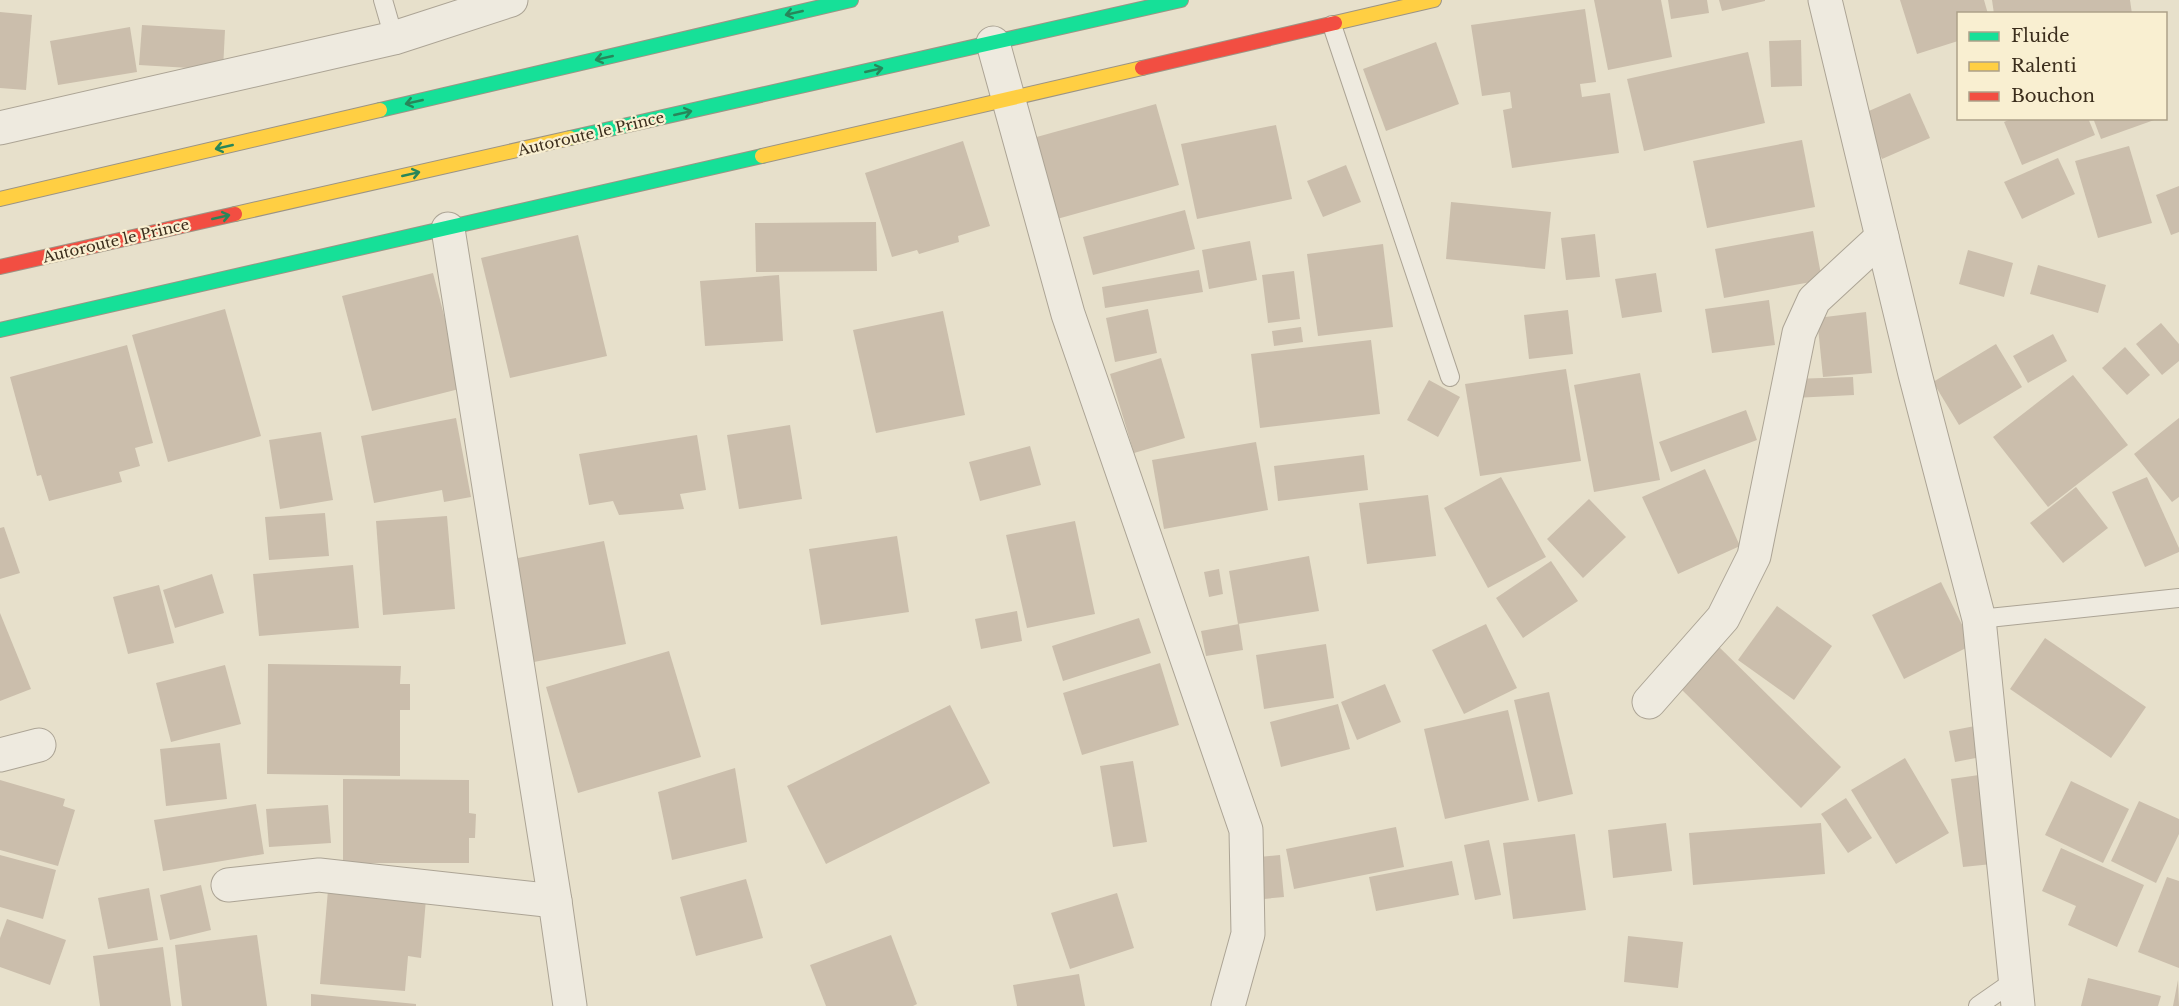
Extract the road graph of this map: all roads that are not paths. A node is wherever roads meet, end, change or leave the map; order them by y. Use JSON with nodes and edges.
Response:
{"nodes":[{"id":1,"x":383,"y":0,"type":"edge"},
{"id":2,"x":511,"y":0,"type":"edge"},
{"id":3,"x":851,"y":0,"type":"edge"},
{"id":4,"x":1181,"y":0,"type":"edge"},
{"id":5,"x":1434,"y":0,"type":"edge"},
{"id":6,"x":1825,"y":0,"type":"edge"},
{"id":7,"x":479,"y":4,"type":"edge"},
{"id":8,"x":1332,"y":25,"type":"junction"},
{"id":9,"x":394,"y":38,"type":"junction"},
{"id":10,"x":993,"y":43,"type":"junction"},
{"id":11,"x":1009,"y":98,"type":"junction"},
{"id":12,"x":0,"y":128,"type":"edge"},
{"id":13,"x":0,"y":189,"type":"edge"},
{"id":14,"x":37,"y":191,"type":"junction"},
{"id":15,"x":0,"y":199,"type":"edge"},
{"id":16,"x":448,"y":229,"type":"junction"},
{"id":17,"x":1882,"y":237,"type":"junction"},
{"id":18,"x":0,"y":267,"type":"edge"},
{"id":19,"x":0,"y":330,"type":"edge"},
{"id":20,"x":1450,"y":377,"type":"dead end"},
{"id":21,"x":2179,"y":598,"type":"edge"},
{"id":22,"x":1979,"y":619,"type":"junction"},
{"id":23,"x":1649,"y":702,"type":"dead end"},
{"id":24,"x":39,"y":745,"type":"dead end"},
{"id":25,"x":0,"y":755,"type":"edge"},
{"id":26,"x":228,"y":885,"type":"dead end"},
{"id":27,"x":555,"y":901,"type":"junction"},
{"id":28,"x":2016,"y":993,"type":"edge"},
{"id":29,"x":570,"y":1006,"type":"edge"},
{"id":30,"x":1228,"y":1006,"type":"edge"},
{"id":31,"x":1978,"y":1006,"type":"edge"}],
"edges":[{"from":1,"to":9,"type":"lane"},
{"from":2,"to":7,"type":"street"},
{"from":3,"to":14,"type":"main road","one_way":true},
{"from":4,"to":10,"type":"main road","name":"Autoroute le Prince"},
{"from":5,"to":8,"type":"main road"},
{"from":6,"to":17,"type":"street"},
{"from":7,"to":9,"type":"street"},
{"from":8,"to":11,"type":"main road"},
{"from":8,"to":20,"type":"lane"},
{"from":9,"to":12,"type":"street"},
{"from":10,"to":11,"type":"street"},
{"from":18,"to":10,"type":"main road","name":"Autoroute le Prince","one_way":true},
{"from":11,"to":16,"type":"main road"},
{"from":11,"to":30,"type":"street"},
{"from":13,"to":14,"type":"street"},
{"from":14,"to":15,"type":"main road"},
{"from":16,"to":19,"type":"main road"},
{"from":16,"to":27,"type":"street"},
{"from":17,"to":22,"type":"street"},
{"from":17,"to":23,"type":"street"},
{"from":21,"to":22,"type":"lane"},
{"from":22,"to":28,"type":"street"},
{"from":24,"to":25,"type":"street"},
{"from":26,"to":27,"type":"street"},
{"from":27,"to":29,"type":"street"},
{"from":28,"to":31,"type":"lane"}]}
